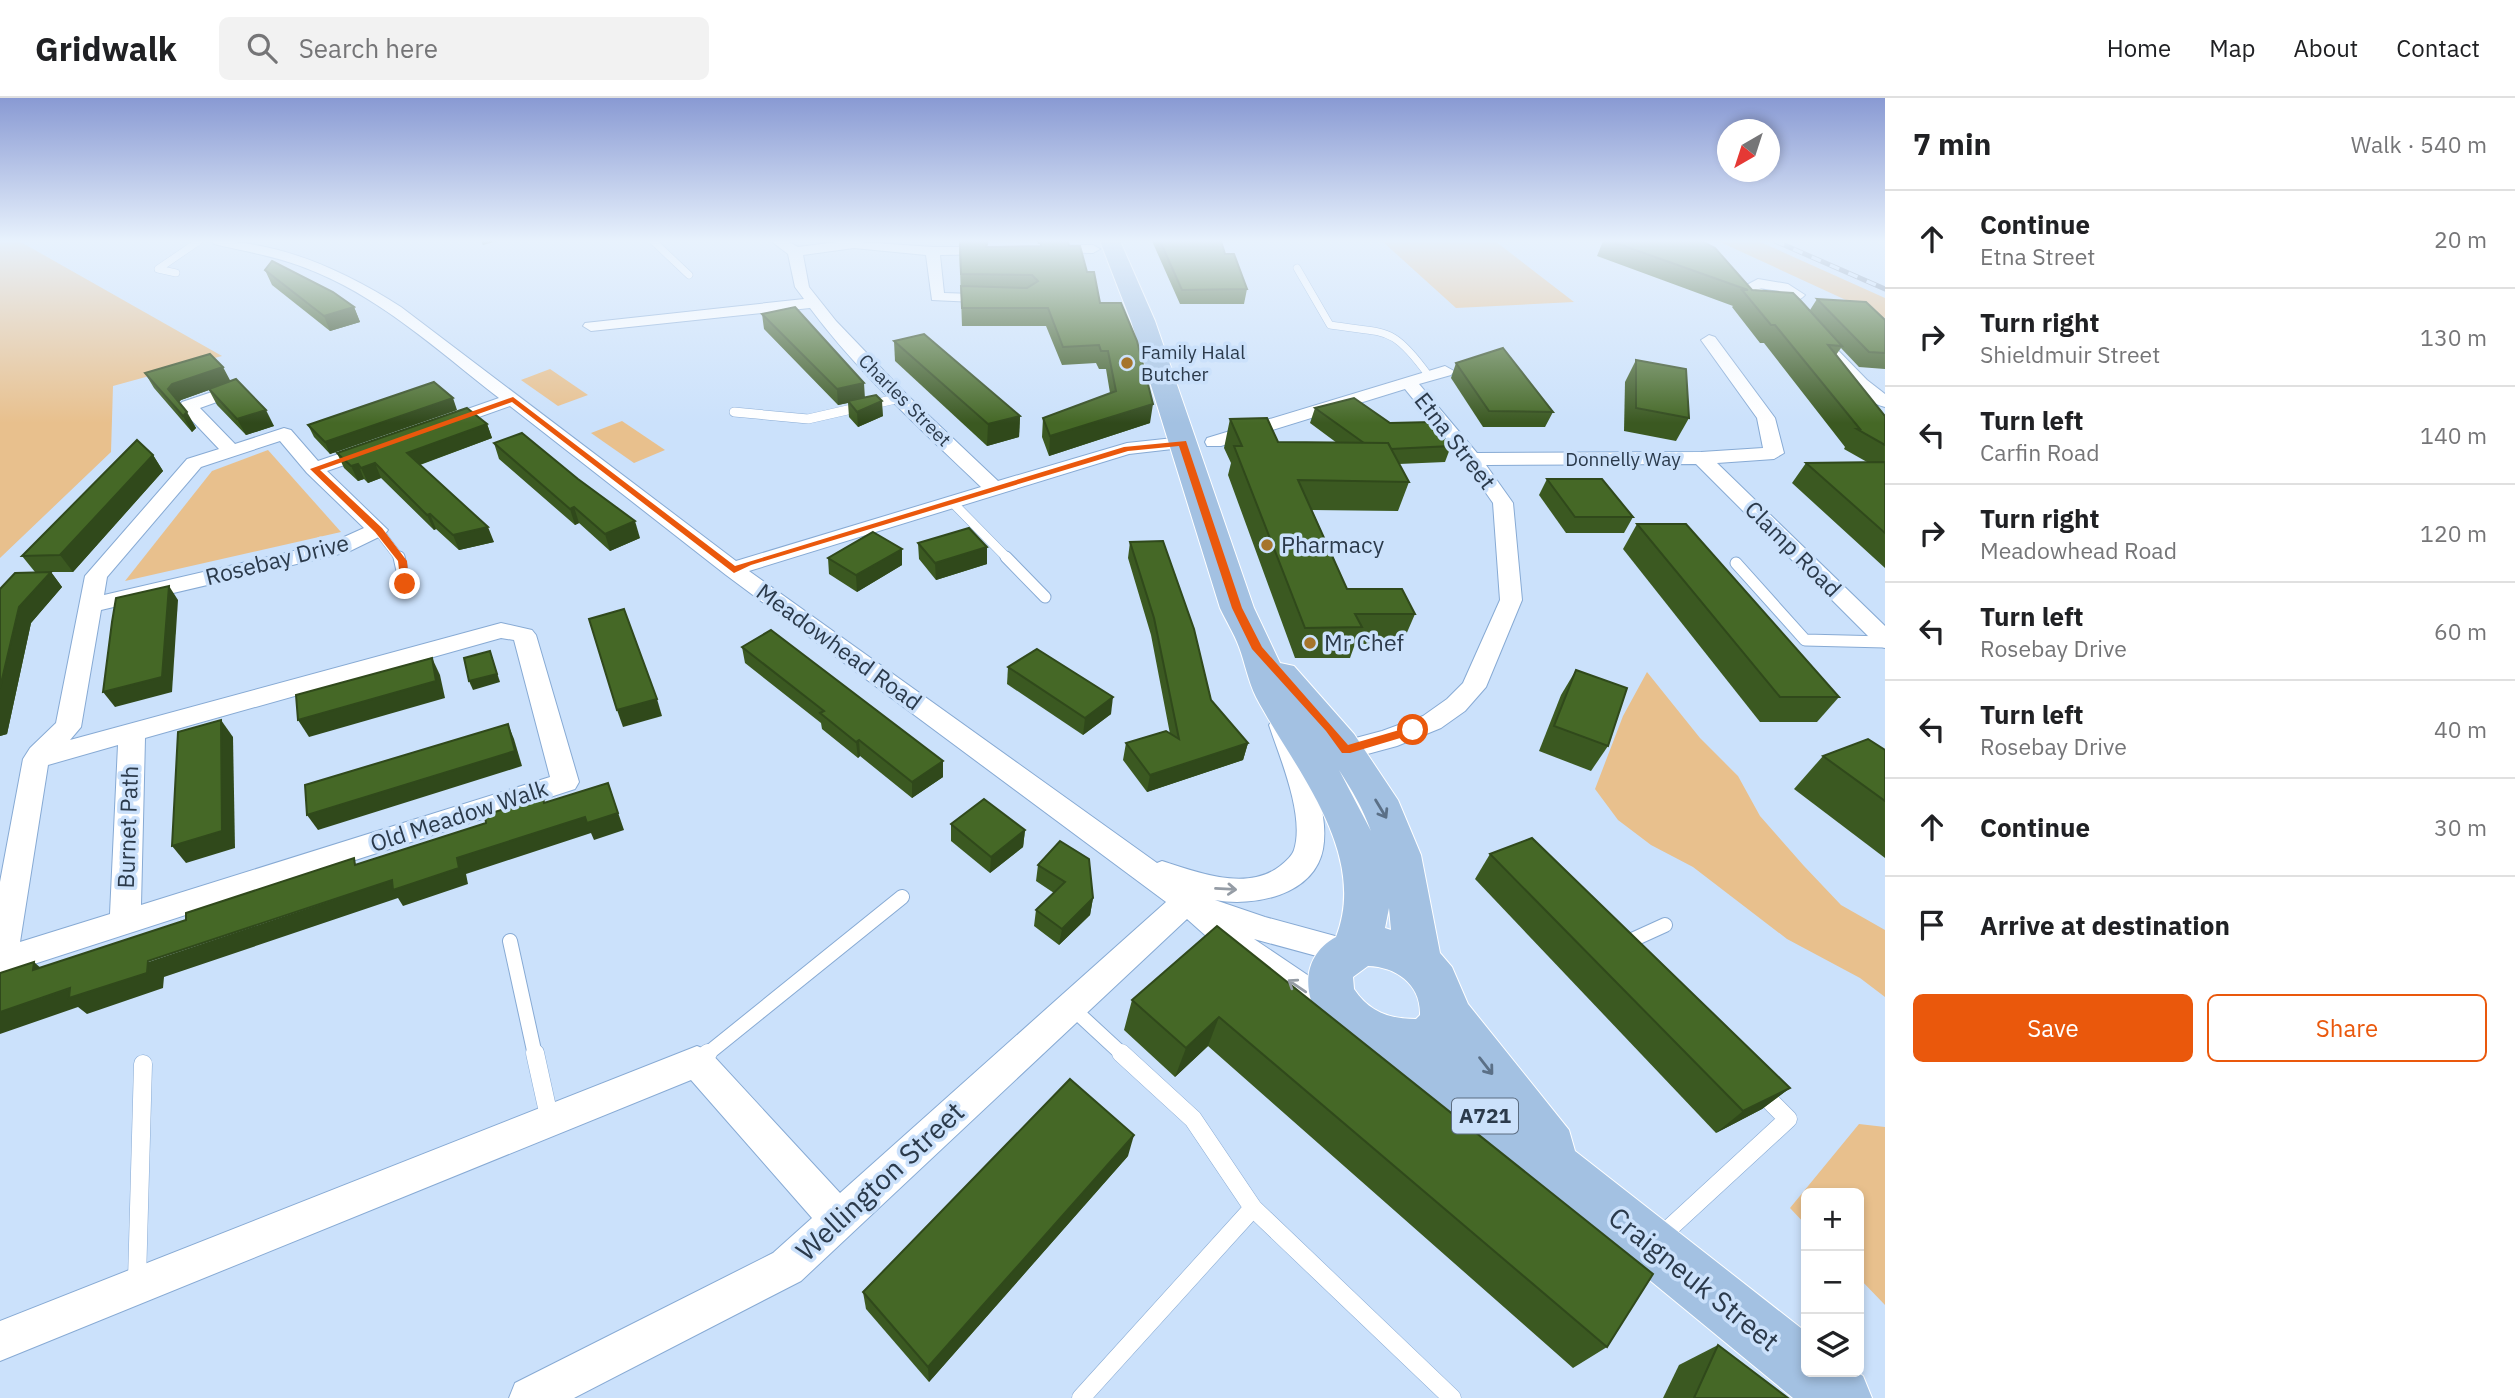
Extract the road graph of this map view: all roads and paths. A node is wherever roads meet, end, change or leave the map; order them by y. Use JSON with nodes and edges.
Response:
{"nodes":[{"id":1,"x":383,"y":302,"type":"edge"},
{"id":2,"x":1133,"y":302,"type":"edge"},
{"id":3,"x":1316,"y":302,"type":"edge"},
{"id":4,"x":814,"y":303,"type":"joint"},
{"id":5,"x":591,"y":326,"type":"dead end"},
{"id":6,"x":1811,"y":330,"type":"edge"},
{"id":7,"x":1709,"y":340,"type":"dead end"},
{"id":8,"x":1428,"y":377,"type":"junction"},
{"id":9,"x":1861,"y":384,"type":"junction"},
{"id":10,"x":1885,"y":386,"type":"edge"},
{"id":11,"x":236,"y":389,"type":"edge"},
{"id":12,"x":900,"y":398,"type":"junction"},
{"id":13,"x":513,"y":399,"type":"junction"},
{"id":14,"x":1885,"y":402,"type":"edge"},
{"id":15,"x":734,"y":412,"type":"dead end"},
{"id":16,"x":426,"y":430,"type":"edge"},
{"id":17,"x":1214,"y":442,"type":"dead end"},
{"id":18,"x":389,"y":443,"type":"edge"},
{"id":19,"x":1183,"y":443,"type":"junction"},
{"id":20,"x":231,"y":451,"type":"junction"},
{"id":21,"x":1774,"y":453,"type":"joint"},
{"id":22,"x":1701,"y":458,"type":"junction"},
{"id":23,"x":1472,"y":459,"type":"junction"},
{"id":24,"x":314,"y":469,"type":"junction"},
{"id":25,"x":994,"y":488,"type":"junction"},
{"id":26,"x":952,"y":502,"type":"junction"},
{"id":27,"x":378,"y":530,"type":"junction"},
{"id":28,"x":1736,"y":563,"type":"dead end"},
{"id":29,"x":734,"y":570,"type":"junction"},
{"id":30,"x":405,"y":584,"type":"dead end"},
{"id":31,"x":1045,"y":597,"type":"dead end"},
{"id":32,"x":89,"y":606,"type":"junction"},
{"id":33,"x":1885,"y":641,"type":"edge"},
{"id":34,"x":1257,"y":649,"type":"junction"},
{"id":35,"x":1273,"y":696,"type":"junction"},
{"id":36,"x":132,"y":732,"type":"junction"},
{"id":37,"x":1329,"y":755,"type":"junction"},
{"id":38,"x":36,"y":759,"type":"junction"},
{"id":39,"x":1137,"y":865,"type":"junction"},
{"id":40,"x":902,"y":897,"type":"dead end"},
{"id":41,"x":1187,"y":901,"type":"junction"},
{"id":42,"x":125,"y":923,"type":"junction"},
{"id":43,"x":1665,"y":925,"type":"dead end"},
{"id":44,"x":510,"y":941,"type":"dead end"},
{"id":45,"x":1620,"y":946,"type":"edge"},
{"id":46,"x":1350,"y":950,"type":"junction"},
{"id":47,"x":0,"y":962,"type":"edge"},
{"id":48,"x":1418,"y":962,"type":"junction"},
{"id":49,"x":1070,"y":1006,"type":"junction"},
{"id":50,"x":1445,"y":1012,"type":"junction"},
{"id":51,"x":1371,"y":1033,"type":"junction"},
{"id":52,"x":697,"y":1062,"type":"junction"},
{"id":53,"x":143,"y":1064,"type":"dead end"},
{"id":54,"x":1750,"y":1081,"type":"edge"},
{"id":55,"x":550,"y":1121,"type":"junction"},
{"id":56,"x":1581,"y":1189,"type":"junction"},
{"id":57,"x":1253,"y":1208,"type":"junction"},
{"id":58,"x":839,"y":1220,"type":"junction"},
{"id":59,"x":1651,"y":1245,"type":"junction"},
{"id":60,"x":137,"y":1286,"type":"junction"},
{"id":61,"x":0,"y":1341,"type":"edge"},
{"id":62,"x":1801,"y":1366,"type":"edge"},
{"id":63,"x":1815,"y":1377,"type":"edge"},
{"id":64,"x":530,"y":1398,"type":"edge"},
{"id":65,"x":1081,"y":1398,"type":"edge"},
{"id":66,"x":1452,"y":1398,"type":"edge"},
{"id":67,"x":1841,"y":1398,"type":"edge"}],
"edges":[{"from":1,"to":13,"type":"street","name":"Meadowhead Road"},
{"from":2,"to":19,"type":"main road","number":"A721"},
{"from":3,"to":8,"type":"lane"},
{"from":4,"to":5,"type":"street"},
{"from":4,"to":12,"type":"street","name":"Charles Street"},
{"from":6,"to":9,"type":"street"},
{"from":7,"to":21,"type":"street"},
{"from":8,"to":17,"type":"street"},
{"from":8,"to":23,"type":"street","name":"Etna Street"},
{"from":9,"to":10,"type":"street"},
{"from":9,"to":14,"type":"street"},
{"from":11,"to":20,"type":"street"},
{"from":12,"to":15,"type":"lane"},
{"from":12,"to":25,"type":"street","name":"Charles Street"},
{"from":13,"to":16,"type":"street"},
{"from":13,"to":29,"type":"street","name":"Meadowhead Road"},
{"from":18,"to":24,"type":"street"},
{"from":19,"to":25,"type":"street"},
{"from":19,"to":34,"type":"main road","number":"A721"},
{"from":20,"to":24,"type":"street","name":"Rosebay Drive"},
{"from":20,"to":32,"type":"street","name":"Rosebay Drive"},
{"from":21,"to":22,"type":"street","name":"Donnelly Way"},
{"from":22,"to":23,"type":"street","name":"Donnelly Way"},
{"from":22,"to":33,"type":"street","name":"Clamp Road"},
{"from":23,"to":37,"type":"street","name":"Etna Street"},
{"from":24,"to":27,"type":"street","name":"Rosebay Drive"},
{"from":25,"to":26,"type":"street"},
{"from":26,"to":29,"type":"street"},
{"from":26,"to":31,"type":"lane"},
{"from":27,"to":30,"type":"lane"},
{"from":27,"to":32,"type":"street","name":"Rosebay Drive"},
{"from":28,"to":33,"type":"lane"},
{"from":29,"to":39,"type":"street","name":"Meadowhead Road"},
{"from":32,"to":38,"type":"street","name":"Rosebay Drive"},
{"from":34,"to":35,"type":"main road","number":"A721"},
{"from":34,"to":37,"type":"main road","number":"A721"},
{"from":35,"to":37,"type":"main road","number":"A721"},
{"from":39,"to":35,"type":"street","name":"Meadowhead Road","one_way":true},
{"from":36,"to":38,"type":"street","name":"Old Meadow Walk"},
{"from":36,"to":42,"type":"street","name":"Burnet Path"},
{"from":36,"to":42,"type":"street","name":"Old Meadow Walk"},
{"from":37,"to":46,"type":"main road","number":"A721"},
{"from":37,"to":48,"type":"main road","number":"A721","one_way":true},
{"from":38,"to":47,"type":"street","name":"Old Meadow Walk"},
{"from":39,"to":41,"type":"street","name":"Meadowhead Road"},
{"from":40,"to":52,"type":"lane"},
{"from":41,"to":46,"type":"street","name":"Meadowhead Road"},
{"from":41,"to":49,"type":"street","name":"Wellington Street"},
{"from":51,"to":41,"type":"street","name":"Meadowhead Road","one_way":true},
{"from":42,"to":47,"type":"street","name":"Old Meadow Walk"},
{"from":43,"to":45,"type":"lane"},
{"from":44,"to":55,"type":"lane"},
{"from":46,"to":48,"type":"main road","number":"A721"},
{"from":46,"to":51,"type":"main road","number":"A721"},
{"from":48,"to":50,"type":"main road","number":"A721"},
{"from":49,"to":57,"type":"lane"},
{"from":49,"to":58,"type":"street","name":"Wellington Street"},
{"from":50,"to":51,"type":"main road"},
{"from":50,"to":56,"type":"main road","name":"Craigneuk Street","number":"A721","one_way":true},
{"from":51,"to":56,"type":"main road","name":"Craigneuk Street","number":"A721"},
{"from":52,"to":55,"type":"street"},
{"from":52,"to":58,"type":"street"},
{"from":53,"to":60,"type":"lane"},
{"from":54,"to":59,"type":"lane"},
{"from":55,"to":60,"type":"street"},
{"from":56,"to":59,"type":"main road","name":"Craigneuk Street","number":"A721"},
{"from":57,"to":65,"type":"lane"},
{"from":57,"to":66,"type":"lane"},
{"from":58,"to":64,"type":"street","name":"Wellington Street"},
{"from":59,"to":62,"type":"main road","name":"Craigneuk Street","number":"A721"},
{"from":60,"to":61,"type":"street"},
{"from":63,"to":67,"type":"main road","name":"Craigneuk Street","number":"A721"}]}
